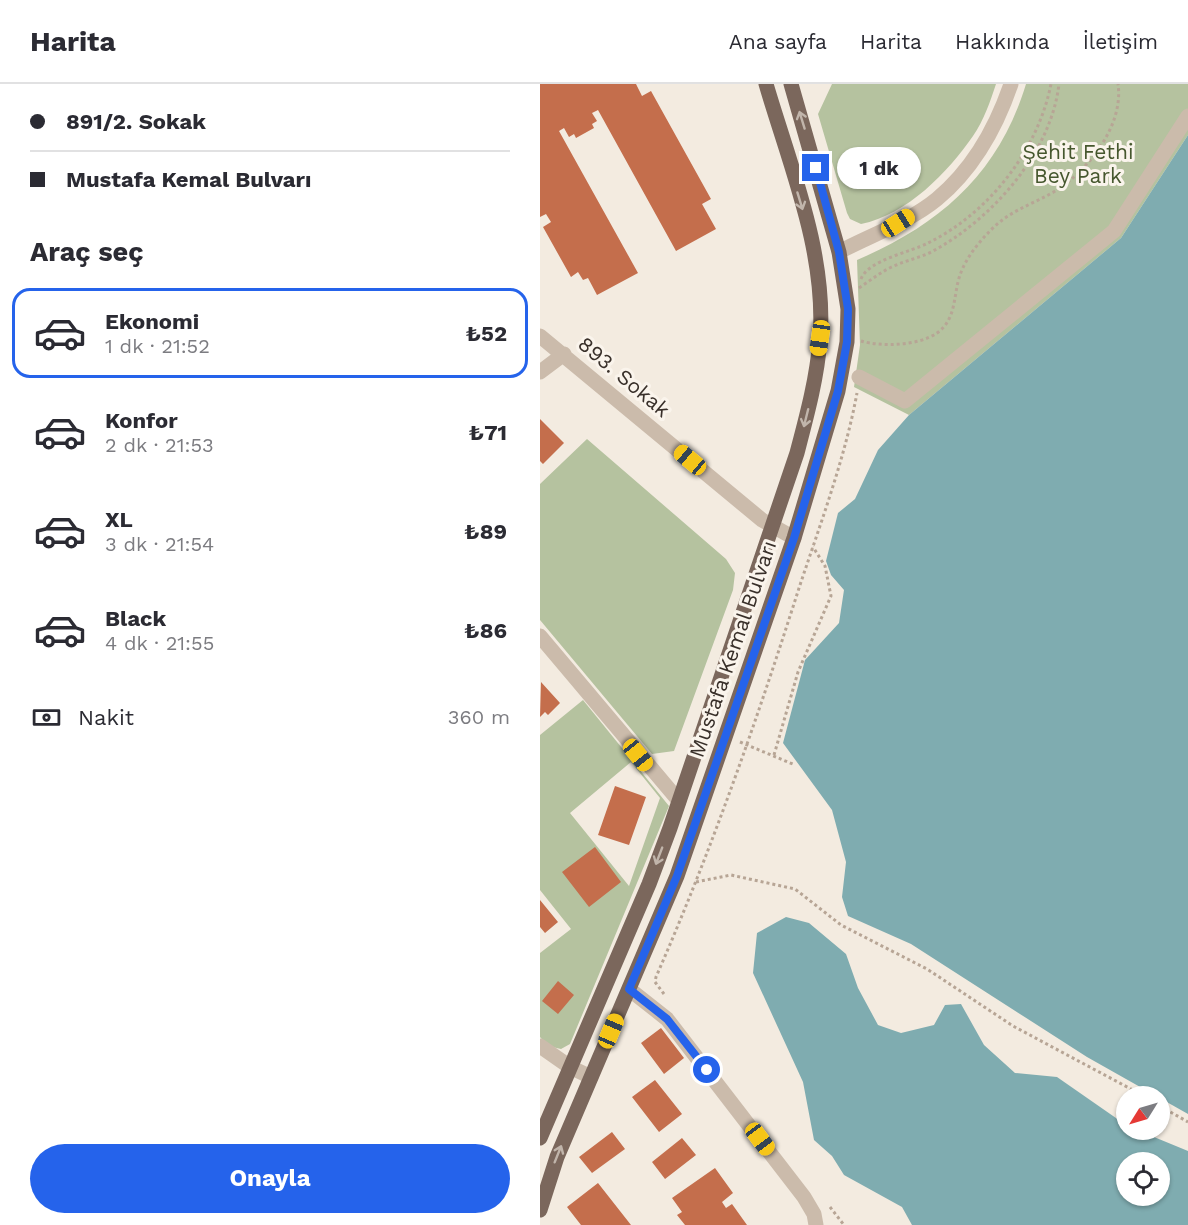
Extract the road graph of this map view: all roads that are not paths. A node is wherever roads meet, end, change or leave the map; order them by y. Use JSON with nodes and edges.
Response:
{"nodes":[{"id":1,"x":766,"y":84,"type":"edge"},
{"id":2,"x":791,"y":84,"type":"edge"},
{"id":3,"x":1011,"y":84,"type":"edge"},
{"id":4,"x":1188,"y":116,"type":"edge"},
{"id":5,"x":839,"y":252,"type":"junction"},
{"id":6,"x":540,"y":336,"type":"edge"},
{"id":7,"x":564,"y":354,"type":"junction"},
{"id":8,"x":540,"y":372,"type":"edge"},
{"id":9,"x":859,"y":377,"type":"road end"},
{"id":10,"x":771,"y":527,"type":"junction"},
{"id":11,"x":801,"y":539,"type":"junction"},
{"id":12,"x":540,"y":636,"type":"edge"},
{"id":13,"x":679,"y":801,"type":"junction"},
{"id":14,"x":629,"y":989,"type":"junction"},
{"id":15,"x":540,"y":1046,"type":"edge"},
{"id":16,"x":570,"y":1067,"type":"junction"},
{"id":17,"x":591,"y":1077,"type":"junction"},
{"id":18,"x":540,"y":1138,"type":"edge"},
{"id":19,"x":540,"y":1210,"type":"edge"},
{"id":20,"x":816,"y":1225,"type":"edge"}],
"edges":[{"from":1,"to":10,"type":"main road","name":"Mustafa Kemal Bulvarı","one_way":true},
{"from":5,"to":2,"type":"main road","name":"Mustafa Kemal Bulvarı","one_way":true},
{"from":3,"to":5,"type":"street"},
{"from":4,"to":9,"type":"street"},
{"from":5,"to":11,"type":"main road","name":"Mustafa Kemal Bulvarı"},
{"from":6,"to":7,"type":"street","name":"893. Sokak"},
{"from":7,"to":8,"type":"street"},
{"from":7,"to":10,"type":"street","name":"893. Sokak"},
{"from":10,"to":11,"type":"street","name":"893. Sokak"},
{"from":10,"to":13,"type":"main road","name":"Mustafa Kemal Bulvarı"},
{"from":11,"to":14,"type":"main road","name":"Mustafa Kemal Bulvarı"},
{"from":12,"to":13,"type":"street"},
{"from":13,"to":16,"type":"main road","name":"Mustafa Kemal Bulvarı","one_way":true},
{"from":14,"to":17,"type":"main road","name":"Mustafa Kemal Bulvarı"},
{"from":14,"to":20,"type":"street"},
{"from":15,"to":16,"type":"street"},
{"from":16,"to":17,"type":"street"},
{"from":16,"to":18,"type":"main road","name":"Mustafa Kemal Bulvarı"},
{"from":19,"to":17,"type":"main road","name":"Mustafa Kemal Bulvarı","one_way":true}]}
